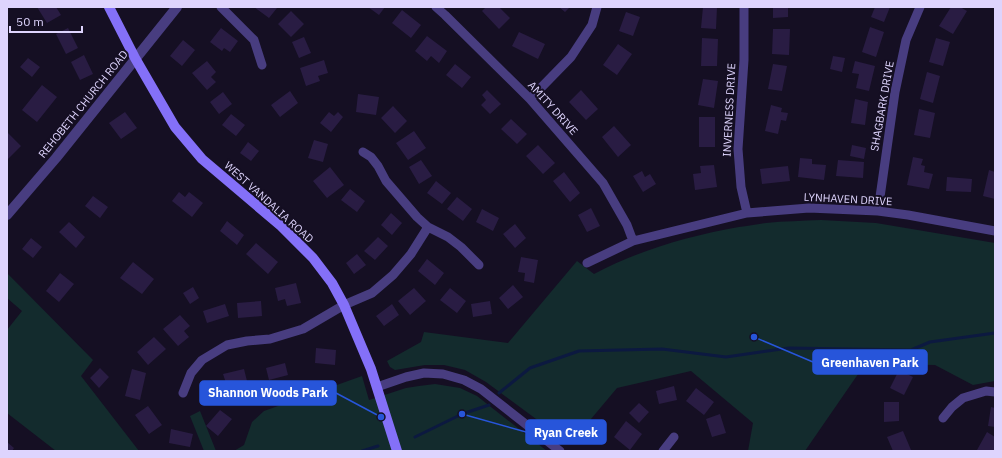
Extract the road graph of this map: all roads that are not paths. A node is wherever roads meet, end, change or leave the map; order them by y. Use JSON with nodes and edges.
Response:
{"nodes":[{"id":1,"x":109,"y":7,"type":"edge"},
{"id":2,"x":177,"y":7,"type":"edge"},
{"id":3,"x":221,"y":7,"type":"edge"},
{"id":4,"x":436,"y":7,"type":"edge"},
{"id":5,"x":597,"y":7,"type":"edge"},
{"id":6,"x":744,"y":7,"type":"edge"},
{"id":7,"x":920,"y":7,"type":"edge"},
{"id":8,"x":135,"y":58,"type":"junction"},
{"id":9,"x":262,"y":65,"type":"dead end"},
{"id":10,"x":530,"y":99,"type":"junction"},
{"id":11,"x":363,"y":152,"type":"dead end"},
{"id":12,"x":878,"y":211,"type":"junction"},
{"id":13,"x":747,"y":213,"type":"junction"},
{"id":14,"x":7,"y":215,"type":"edge"},
{"id":15,"x":428,"y":227,"type":"junction"},
{"id":16,"x":995,"y":231,"type":"edge"},
{"id":17,"x":633,"y":241,"type":"junction"},
{"id":18,"x":587,"y":263,"type":"dead end"},
{"id":19,"x":479,"y":265,"type":"dead end"},
{"id":20,"x":344,"y":305,"type":"junction"},
{"id":21,"x":377,"y":387,"type":"junction"},
{"id":22,"x":995,"y":392,"type":"edge"},
{"id":23,"x":183,"y":393,"type":"dead end"},
{"id":24,"x":943,"y":418,"type":"dead end"},
{"id":25,"x":674,"y":437,"type":"dead end"},
{"id":26,"x":397,"y":451,"type":"edge"},
{"id":27,"x":560,"y":451,"type":"edge"},
{"id":28,"x":663,"y":451,"type":"edge"}],
"edges":[{"from":1,"to":8,"type":"main road","name":"WEST VANDALIA ROAD"},
{"from":2,"to":8,"type":"street","name":"REHOBETH CHURCH ROAD"},
{"from":3,"to":9,"type":"street"},
{"from":4,"to":10,"type":"street","name":"AMITY DRIVE"},
{"from":5,"to":10,"type":"street"},
{"from":6,"to":13,"type":"street","name":"INVERNESS DRIVE"},
{"from":7,"to":12,"type":"street","name":"SHAGBARK DRIVE"},
{"from":8,"to":14,"type":"street","name":"REHOBETH CHURCH ROAD"},
{"from":8,"to":20,"type":"main road","name":"WEST VANDALIA ROAD"},
{"from":10,"to":17,"type":"street","name":"AMITY DRIVE"},
{"from":11,"to":15,"type":"street"},
{"from":12,"to":13,"type":"street","name":"LYNHAVEN DRIVE"},
{"from":12,"to":16,"type":"street","name":"LYNHAVEN DRIVE"},
{"from":13,"to":17,"type":"street","name":"LYNHAVEN DRIVE"},
{"from":15,"to":19,"type":"street"},
{"from":15,"to":20,"type":"street"},
{"from":17,"to":18,"type":"street","name":"LYNHAVEN DRIVE"},
{"from":20,"to":21,"type":"main road","name":"WEST VANDALIA ROAD"},
{"from":20,"to":23,"type":"street"},
{"from":21,"to":26,"type":"main road","name":"WEST VANDALIA ROAD"},
{"from":21,"to":27,"type":"street"},
{"from":22,"to":24,"type":"street"},
{"from":25,"to":28,"type":"street"}]}
